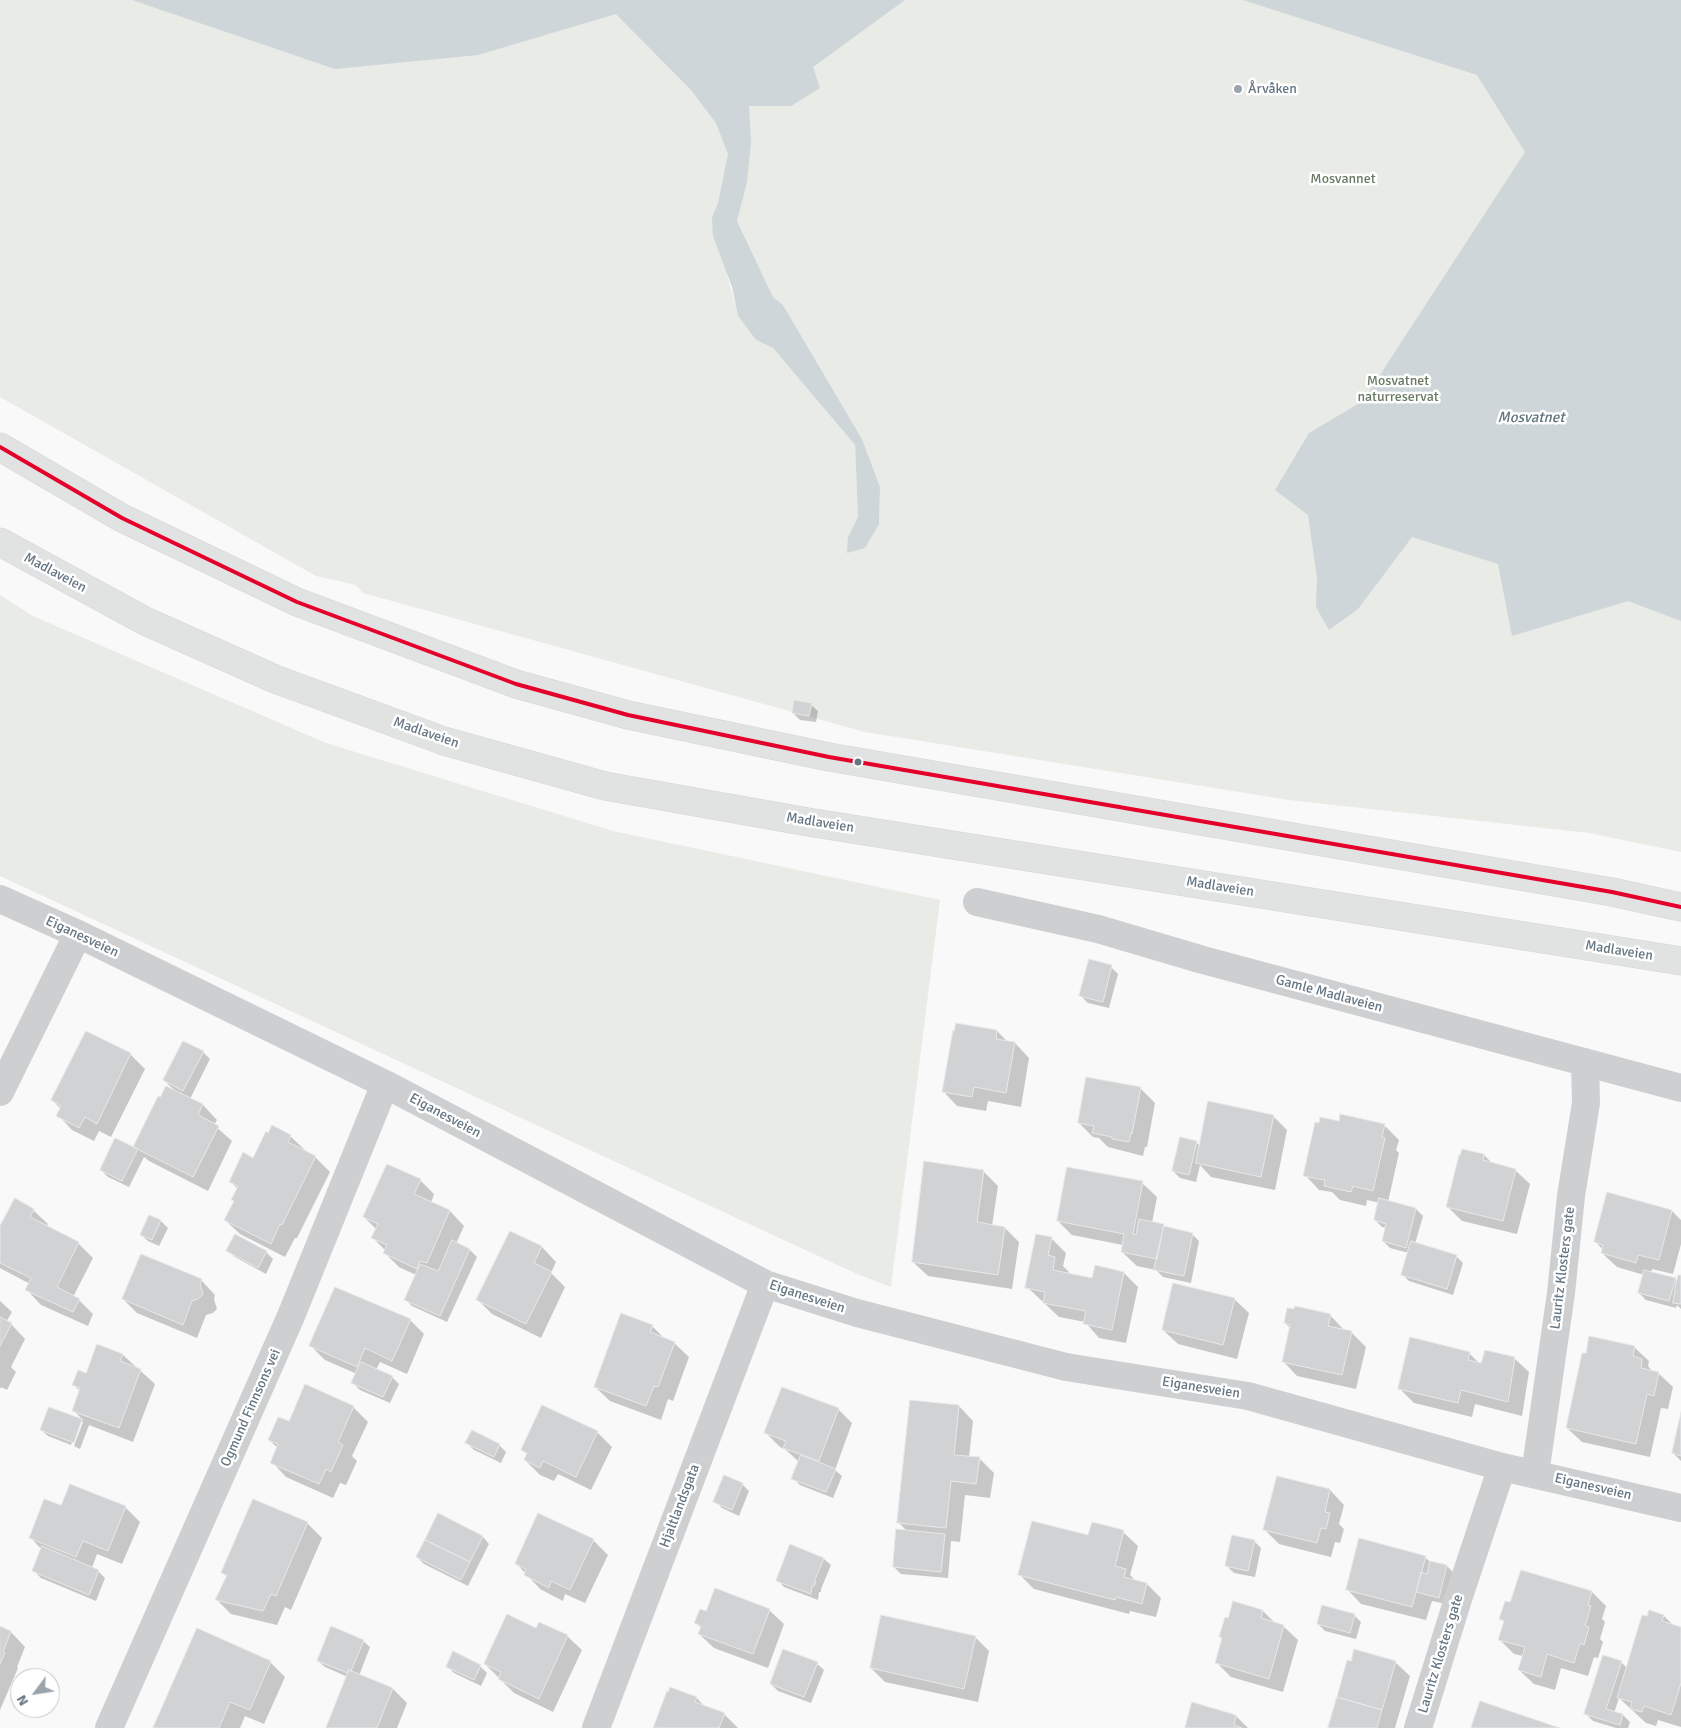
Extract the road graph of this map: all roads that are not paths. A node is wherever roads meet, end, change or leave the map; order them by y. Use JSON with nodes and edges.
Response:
{"nodes":[{"id":1,"x":0,"y":447,"type":"edge"},
{"id":2,"x":0,"y":542,"type":"edge"},
{"id":3,"x":0,"y":899,"type":"edge"},
{"id":4,"x":977,"y":902,"type":"dead end"},
{"id":5,"x":1681,"y":907,"type":"edge"},
{"id":6,"x":78,"y":934,"type":"junction"},
{"id":7,"x":1681,"y":961,"type":"edge"},
{"id":8,"x":1585,"y":1062,"type":"junction"},
{"id":9,"x":385,"y":1084,"type":"junction"},
{"id":10,"x":1681,"y":1088,"type":"edge"},
{"id":11,"x":0,"y":1092,"type":"edge"},
{"id":12,"x":765,"y":1284,"type":"junction"},
{"id":13,"x":1502,"y":1467,"type":"junction"},
{"id":14,"x":1535,"y":1474,"type":"junction"},
{"id":15,"x":1681,"y":1508,"type":"edge"},
{"id":16,"x":109,"y":1728,"type":"edge"},
{"id":17,"x":596,"y":1728,"type":"edge"},
{"id":18,"x":1418,"y":1728,"type":"edge"}],
"edges":[{"from":1,"to":5,"type":"main road"},
{"from":2,"to":7,"type":"main road","name":"Madlaveien"},
{"from":3,"to":6,"type":"street","name":"Eiganesveien"},
{"from":4,"to":8,"type":"street","name":"Gamle Madlaveien"},
{"from":6,"to":9,"type":"street","name":"Eiganesveien"},
{"from":6,"to":11,"type":"street"},
{"from":8,"to":10,"type":"street","name":"Gamle Madlaveien"},
{"from":8,"to":14,"type":"street","name":"Lauritz Klosters gate"},
{"from":9,"to":12,"type":"street","name":"Eiganesveien"},
{"from":9,"to":16,"type":"street","name":"Ogmund Finnsons vei"},
{"from":12,"to":13,"type":"street","name":"Eiganesveien"},
{"from":12,"to":17,"type":"street","name":"Hjaltlandsgata"},
{"from":13,"to":14,"type":"street","name":"Eiganesveien"},
{"from":13,"to":18,"type":"street","name":"Lauritz Klosters gate"},
{"from":14,"to":15,"type":"street","name":"Eiganesveien"}]}
